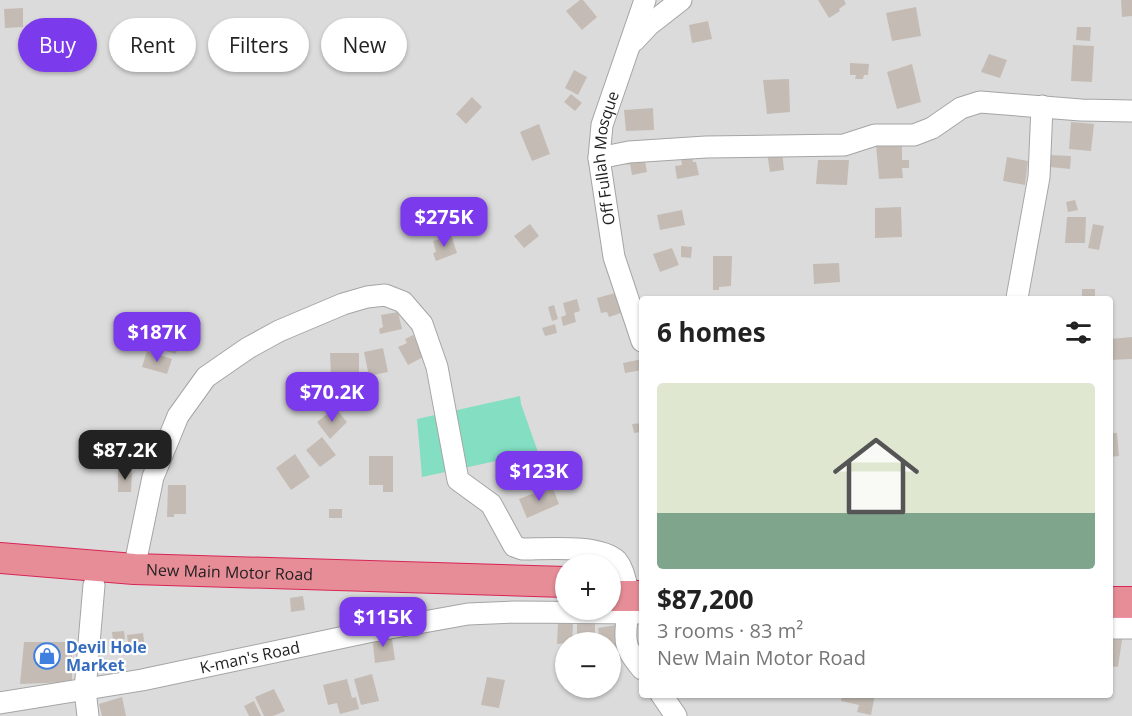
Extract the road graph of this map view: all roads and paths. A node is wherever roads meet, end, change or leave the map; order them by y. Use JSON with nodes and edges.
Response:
{"nodes":[{"id":1,"x":645,"y":0,"type":"edge"},
{"id":2,"x":681,"y":0,"type":"edge"},
{"id":3,"x":629,"y":47,"type":"junction"},
{"id":4,"x":1042,"y":106,"type":"junction"},
{"id":5,"x":1132,"y":111,"type":"edge"},
{"id":6,"x":599,"y":158,"type":"junction"},
{"id":7,"x":1017,"y":296,"type":"edge"},
{"id":8,"x":639,"y":332,"type":"edge"},
{"id":9,"x":0,"y":558,"type":"edge"},
{"id":10,"x":134,"y":569,"type":"junction"},
{"id":11,"x":0,"y":577,"type":"edge"},
{"id":12,"x":555,"y":582,"type":"edge"},
{"id":13,"x":94,"y":585,"type":"junction"},
{"id":14,"x":1113,"y":586,"type":"edge"},
{"id":15,"x":1132,"y":586,"type":"edge"},
{"id":16,"x":555,"y":595,"type":"edge"},
{"id":17,"x":629,"y":596,"type":"edge"},
{"id":18,"x":1113,"y":602,"type":"edge"},
{"id":19,"x":1132,"y":602,"type":"edge"},
{"id":20,"x":1113,"y":628,"type":"edge"},
{"id":21,"x":1132,"y":628,"type":"edge"},
{"id":22,"x":639,"y":665,"type":"edge"},
{"id":23,"x":85,"y":690,"type":"junction"},
{"id":24,"x":664,"y":698,"type":"edge"},
{"id":25,"x":0,"y":703,"type":"edge"},
{"id":26,"x":88,"y":716,"type":"edge"},
{"id":27,"x":676,"y":716,"type":"edge"}],
"edges":[{"from":1,"to":3,"type":"street","name":"Off Fullah Mosque"},
{"from":2,"to":3,"type":"street","name":"Off Fullah Mosque"},
{"from":3,"to":6,"type":"street","name":"Off Fullah Mosque"},
{"from":4,"to":5,"type":"street"},
{"from":4,"to":6,"type":"street"},
{"from":4,"to":7,"type":"street"},
{"from":6,"to":8,"type":"street","name":"Off Fullah Mosque"},
{"from":9,"to":10,"type":"highway","name":"New Main Motor Road"},
{"from":10,"to":12,"type":"highway","name":"New Main Motor Road"},
{"from":10,"to":17,"type":"street"},
{"from":11,"to":13,"type":"highway","name":"New Main Motor Road"},
{"from":13,"to":16,"type":"highway","name":"New Main Motor Road"},
{"from":13,"to":23,"type":"street"},
{"from":14,"to":15,"type":"highway"},
{"from":17,"to":22,"type":"street"},
{"from":17,"to":23,"type":"street","name":"K-man's Road"},
{"from":18,"to":19,"type":"highway"},
{"from":20,"to":21,"type":"street"},
{"from":23,"to":25,"type":"street","name":"K-man's Road"},
{"from":23,"to":26,"type":"street"},
{"from":24,"to":27,"type":"street"}]}
